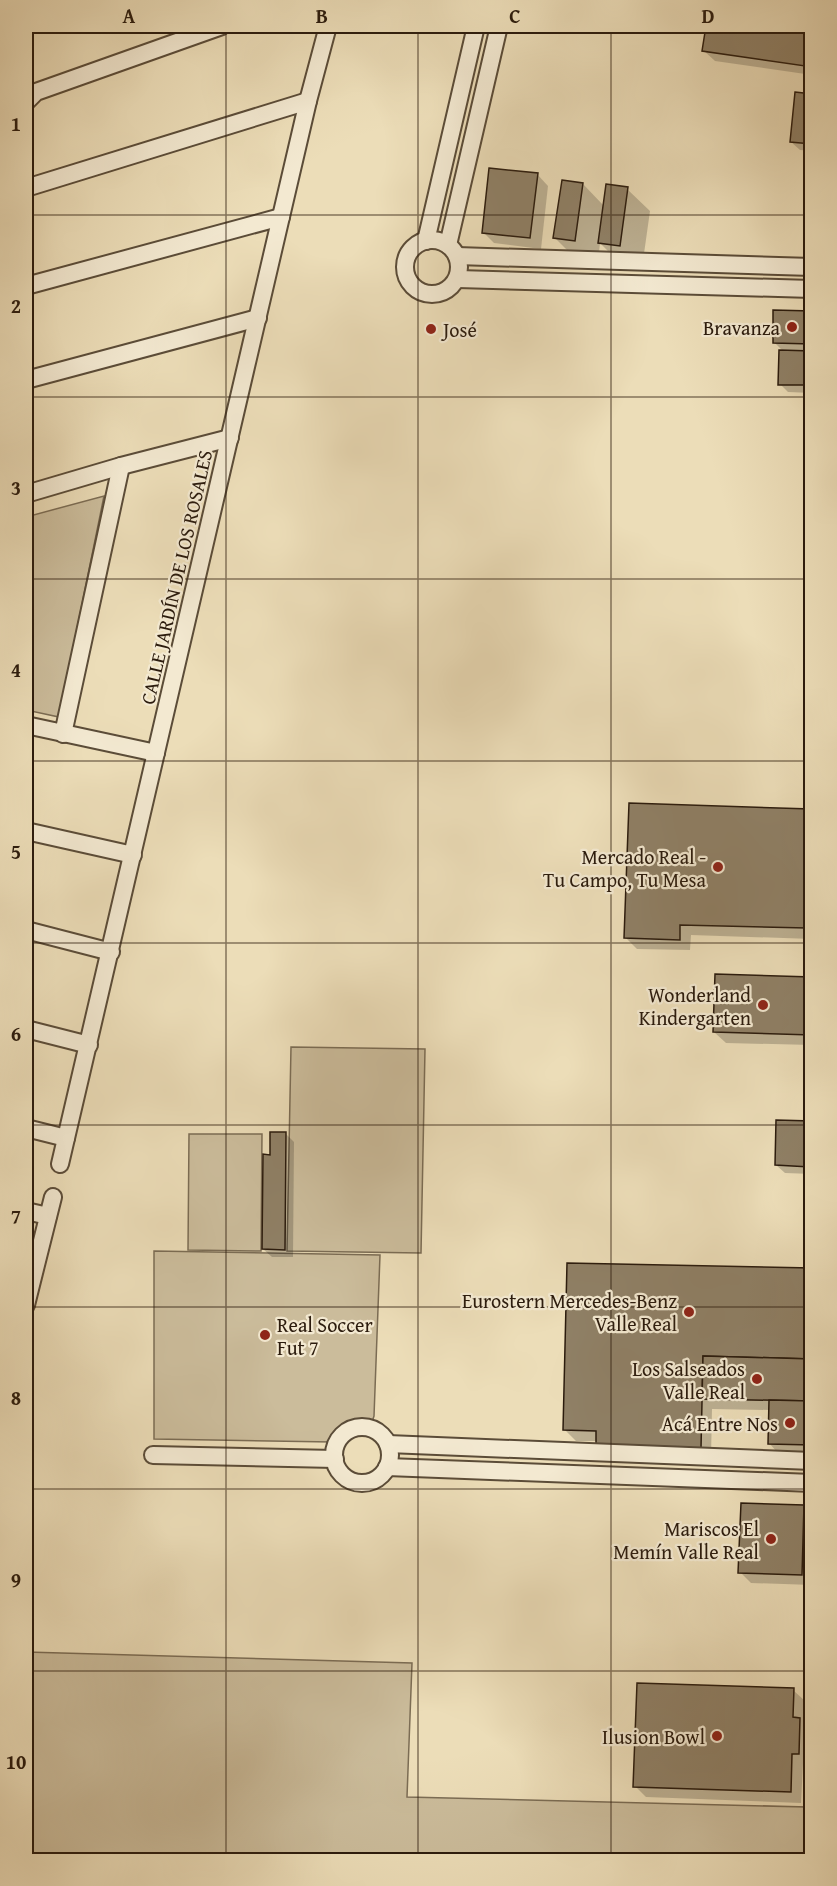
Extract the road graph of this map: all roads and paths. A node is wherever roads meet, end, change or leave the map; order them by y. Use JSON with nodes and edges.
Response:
{"nodes":[{"id":1,"x":222,"y":26,"type":"edge"},
{"id":2,"x":328,"y":26,"type":"edge"},
{"id":3,"x":476,"y":26,"type":"edge"},
{"id":4,"x":499,"y":26,"type":"edge"},
{"id":5,"x":308,"y":101,"type":"junction"},
{"id":6,"x":26,"y":102,"type":"edge"},
{"id":7,"x":26,"y":188,"type":"edge"},
{"id":8,"x":281,"y":217,"type":"junction"},
{"id":9,"x":426,"y":241,"type":"junction"},
{"id":10,"x":453,"y":250,"type":"junction"},
{"id":11,"x":812,"y":267,"type":"edge"},
{"id":12,"x":458,"y":279,"type":"junction"},
{"id":13,"x":26,"y":286,"type":"edge"},
{"id":14,"x":812,"y":289,"type":"edge"},
{"id":15,"x":258,"y":318,"type":"junction"},
{"id":16,"x":26,"y":380,"type":"edge"},
{"id":17,"x":230,"y":438,"type":"junction"},
{"id":18,"x":121,"y":466,"type":"junction"},
{"id":19,"x":26,"y":494,"type":"edge"},
{"id":20,"x":26,"y":725,"type":"edge"},
{"id":21,"x":63,"y":734,"type":"junction"},
{"id":22,"x":156,"y":753,"type":"junction"},
{"id":23,"x":26,"y":831,"type":"edge"},
{"id":24,"x":133,"y":855,"type":"junction"},
{"id":25,"x":26,"y":930,"type":"edge"},
{"id":26,"x":111,"y":952,"type":"junction"},
{"id":27,"x":26,"y":1029,"type":"edge"},
{"id":28,"x":88,"y":1045,"type":"junction"},
{"id":29,"x":26,"y":1128,"type":"edge"},
{"id":30,"x":66,"y":1138,"type":"junction"},
{"id":31,"x":60,"y":1164,"type":"dead end"},
{"id":32,"x":53,"y":1197,"type":"dead end"},
{"id":33,"x":26,"y":1211,"type":"edge"},
{"id":34,"x":48,"y":1216,"type":"junction"},
{"id":35,"x":26,"y":1300,"type":"edge"},
{"id":36,"x":388,"y":1444,"type":"junction"},
{"id":37,"x":153,"y":1455,"type":"dead end"},
{"id":38,"x":334,"y":1459,"type":"junction"},
{"id":39,"x":812,"y":1461,"type":"edge"},
{"id":40,"x":387,"y":1467,"type":"junction"},
{"id":41,"x":812,"y":1483,"type":"edge"}],
"edges":[{"from":1,"to":6,"type":"street"},
{"from":2,"to":5,"type":"street","name":"CALLE JARDÍN DE LOS ROSALES"},
{"from":3,"to":9,"type":"street"},
{"from":4,"to":10,"type":"street"},
{"from":5,"to":7,"type":"street"},
{"from":5,"to":8,"type":"street","name":"CALLE JARDÍN DE LOS ROSALES"},
{"from":8,"to":13,"type":"street"},
{"from":8,"to":15,"type":"street","name":"CALLE JARDÍN DE LOS ROSALES"},
{"from":9,"to":10,"type":"street"},
{"from":9,"to":12,"type":"street"},
{"from":10,"to":11,"type":"street"},
{"from":10,"to":12,"type":"street"},
{"from":12,"to":14,"type":"street"},
{"from":15,"to":16,"type":"street"},
{"from":15,"to":17,"type":"street","name":"CALLE JARDÍN DE LOS ROSALES"},
{"from":17,"to":18,"type":"street"},
{"from":17,"to":22,"type":"street","name":"CALLE JARDÍN DE LOS ROSALES"},
{"from":18,"to":19,"type":"street"},
{"from":18,"to":21,"type":"street"},
{"from":20,"to":21,"type":"street"},
{"from":21,"to":22,"type":"street"},
{"from":22,"to":24,"type":"street","name":"CALLE JARDÍN DE LOS ROSALES"},
{"from":23,"to":24,"type":"street"},
{"from":24,"to":26,"type":"street","name":"CALLE JARDÍN DE LOS ROSALES"},
{"from":25,"to":26,"type":"street"},
{"from":26,"to":28,"type":"street","name":"CALLE JARDÍN DE LOS ROSALES"},
{"from":27,"to":28,"type":"street"},
{"from":28,"to":30,"type":"street","name":"CALLE JARDÍN DE LOS ROSALES"},
{"from":29,"to":30,"type":"street"},
{"from":30,"to":31,"type":"street","name":"CALLE JARDÍN DE LOS ROSALES"},
{"from":32,"to":34,"type":"street"},
{"from":33,"to":34,"type":"street"},
{"from":34,"to":35,"type":"street"},
{"from":36,"to":38,"type":"street"},
{"from":36,"to":39,"type":"street"},
{"from":36,"to":40,"type":"street"},
{"from":37,"to":38,"type":"street"},
{"from":38,"to":40,"type":"street"},
{"from":40,"to":41,"type":"street"}]}
